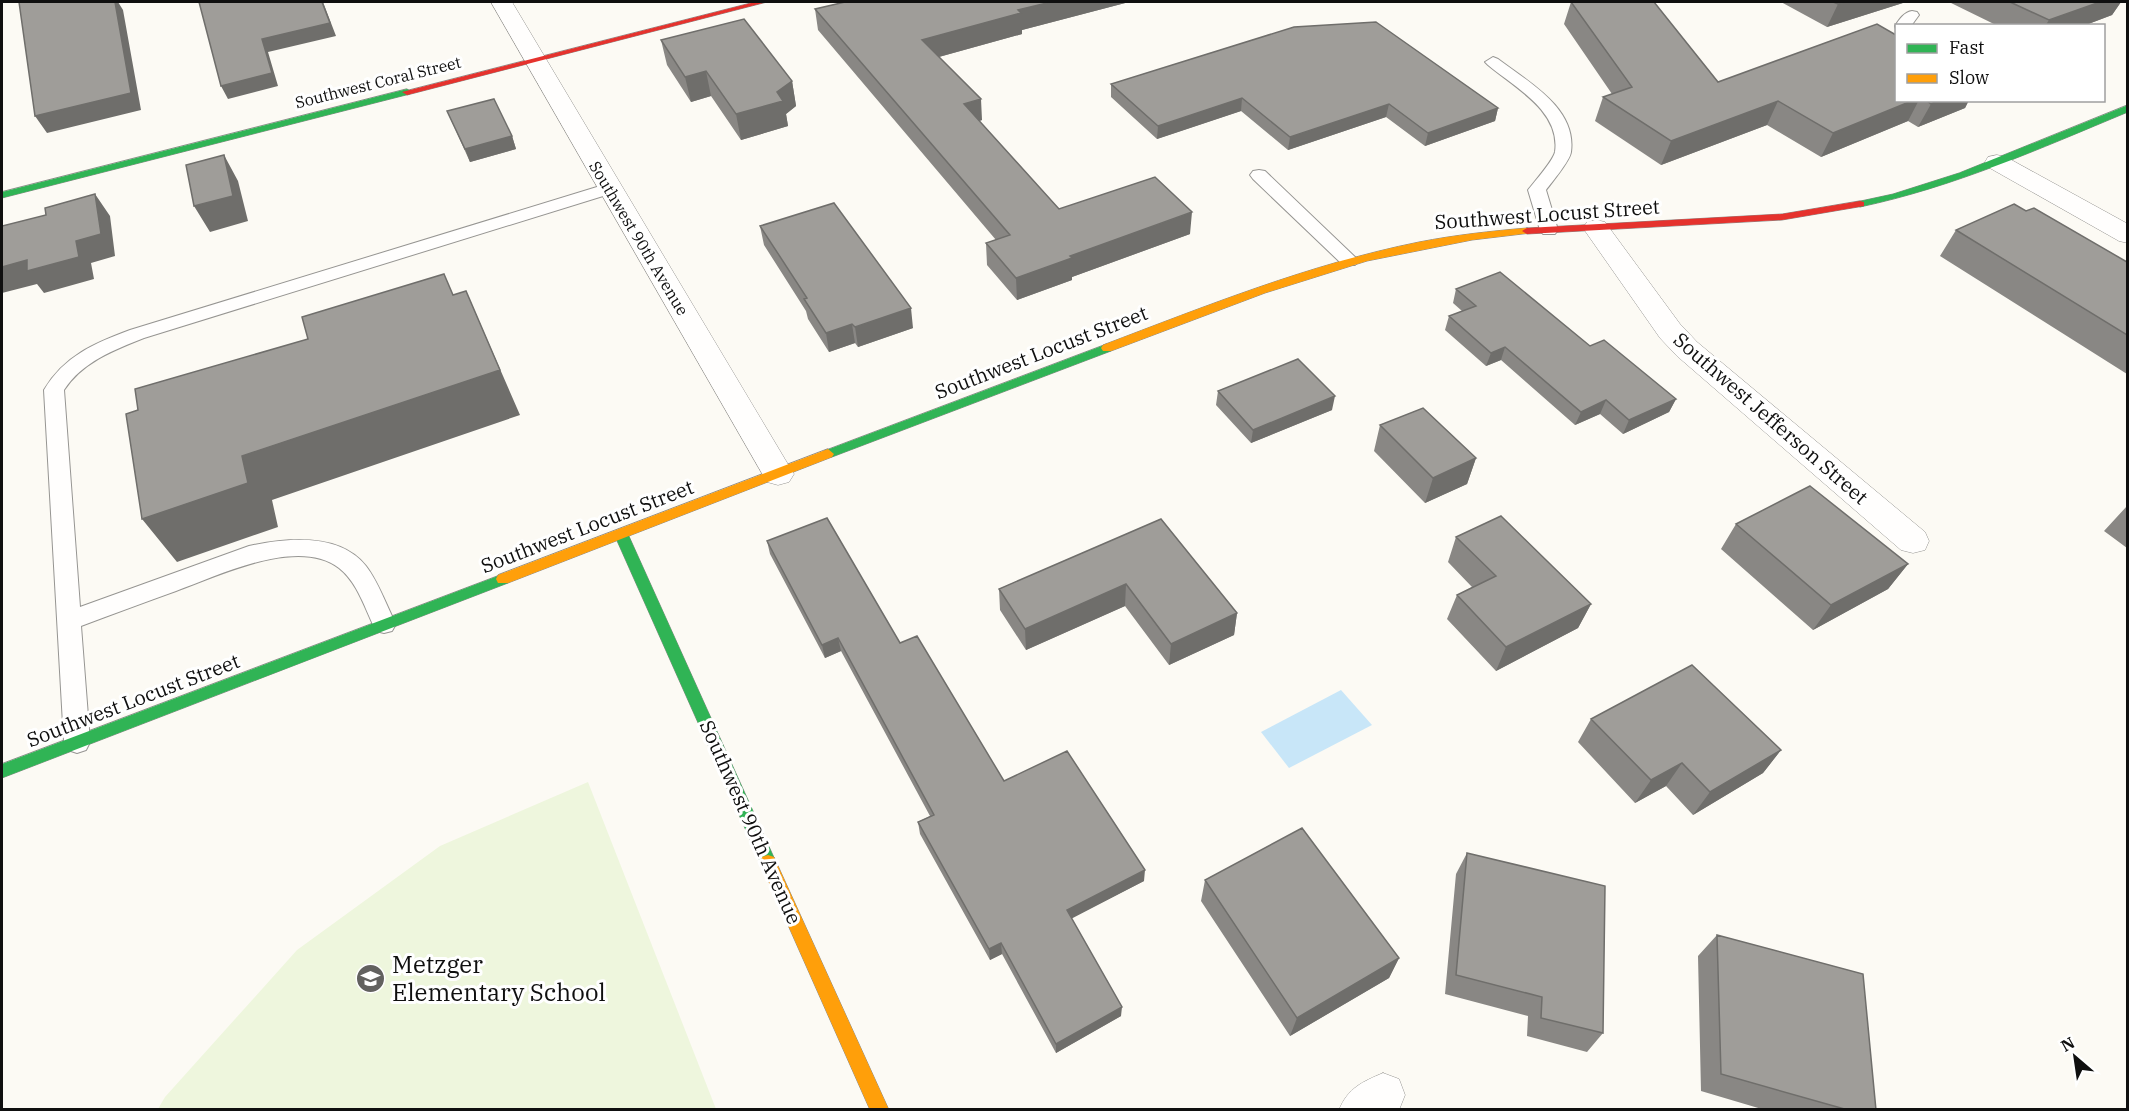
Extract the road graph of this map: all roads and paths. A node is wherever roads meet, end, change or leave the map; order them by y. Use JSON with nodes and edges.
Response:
{"nodes":[{"id":1,"x":501,"y":2,"type":"edge"},
{"id":2,"x":764,"y":2,"type":"edge"},
{"id":3,"x":534,"y":59,"type":"junction"},
{"id":4,"x":1493,"y":62,"type":"dead end"},
{"id":5,"x":2127,"y":108,"type":"edge"},
{"id":6,"x":1997,"y":162,"type":"junction"},
{"id":7,"x":1259,"y":175,"type":"dead end"},
{"id":8,"x":610,"y":188,"type":"junction"},
{"id":9,"x":2,"y":195,"type":"edge"},
{"id":10,"x":1596,"y":228,"type":"junction"},
{"id":11,"x":1549,"y":230,"type":"junction"},
{"id":12,"x":2127,"y":235,"type":"edge"},
{"id":13,"x":1349,"y":261,"type":"junction"},
{"id":14,"x":778,"y":474,"type":"junction"},
{"id":15,"x":621,"y":534,"type":"junction"},
{"id":16,"x":1912,"y":541,"type":"dead end"},
{"id":17,"x":68,"y":621,"type":"junction"},
{"id":18,"x":384,"y":624,"type":"junction"},
{"id":19,"x":77,"y":742,"type":"junction"},
{"id":20,"x":2,"y":771,"type":"edge"},
{"id":21,"x":880,"y":1110,"type":"edge"}],
"edges":[{"from":1,"to":3,"type":"street","name":"Southwest 90th Avenue"},
{"from":2,"to":3,"type":"street","name":"Southwest Coral Street"},
{"from":3,"to":8,"type":"street","name":"Southwest 90th Avenue"},
{"from":3,"to":9,"type":"street","name":"Southwest Coral Street"},
{"from":4,"to":11,"type":"lane"},
{"from":5,"to":6,"type":"street","name":"Southwest Locust Street"},
{"from":6,"to":10,"type":"street","name":"Southwest Locust Street"},
{"from":6,"to":12,"type":"street"},
{"from":7,"to":13,"type":"lane"},
{"from":8,"to":14,"type":"street","name":"Southwest 90th Avenue"},
{"from":8,"to":17,"type":"lane"},
{"from":10,"to":11,"type":"street","name":"Southwest Locust Street"},
{"from":10,"to":16,"type":"street","name":"Southwest Jefferson Street"},
{"from":11,"to":13,"type":"street","name":"Southwest Locust Street"},
{"from":13,"to":14,"type":"street","name":"Southwest Locust Street"},
{"from":14,"to":15,"type":"street","name":"Southwest Locust Street"},
{"from":15,"to":18,"type":"street","name":"Southwest Locust Street"},
{"from":15,"to":21,"type":"street","name":"Southwest 90th Avenue"},
{"from":17,"to":18,"type":"lane"},
{"from":17,"to":19,"type":"lane"},
{"from":18,"to":19,"type":"street","name":"Southwest Locust Street"},
{"from":19,"to":20,"type":"street","name":"Southwest Locust Street"}]}
